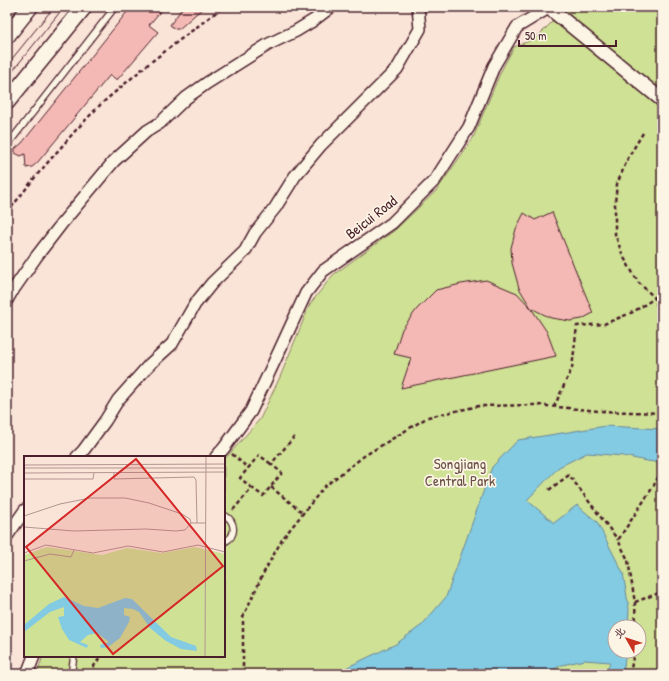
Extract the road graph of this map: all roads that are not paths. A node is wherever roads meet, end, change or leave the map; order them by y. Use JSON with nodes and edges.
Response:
{"nodes":[{"id":1,"x":30,"y":7,"type":"edge"},
{"id":2,"x":84,"y":7,"type":"edge"},
{"id":3,"x":116,"y":7,"type":"edge"},
{"id":4,"x":331,"y":7,"type":"edge"},
{"id":5,"x":418,"y":7,"type":"edge"},
{"id":6,"x":549,"y":7,"type":"edge"},
{"id":7,"x":7,"y":36,"type":"edge"},
{"id":8,"x":662,"y":100,"type":"edge"},
{"id":9,"x":7,"y":102,"type":"edge"},
{"id":10,"x":7,"y":142,"type":"edge"},
{"id":11,"x":7,"y":300,"type":"edge"},
{"id":12,"x":79,"y":456,"type":"edge"},
{"id":13,"x":217,"y":456,"type":"edge"},
{"id":14,"x":24,"y":511,"type":"edge"},
{"id":15,"x":226,"y":516,"type":"edge"},
{"id":16,"x":7,"y":536,"type":"edge"},
{"id":17,"x":225,"y":542,"type":"edge"},
{"id":18,"x":34,"y":657,"type":"edge"},
{"id":19,"x":74,"y":657,"type":"edge"},
{"id":20,"x":27,"y":674,"type":"edge"},
{"id":21,"x":71,"y":674,"type":"edge"}],
"edges":[{"from":1,"to":7,"type":"main road"},
{"from":2,"to":9,"type":"main road"},
{"from":3,"to":10,"type":"lane"},
{"from":4,"to":11,"type":"street"},
{"from":5,"to":12,"type":"street"},
{"from":6,"to":8,"type":"street"},
{"from":6,"to":13,"type":"street","name":"Beicui Road"},
{"from":14,"to":16,"type":"street"},
{"from":15,"to":17,"type":"lane"},
{"from":18,"to":20,"type":"street"},
{"from":19,"to":21,"type":"lane"}]}
